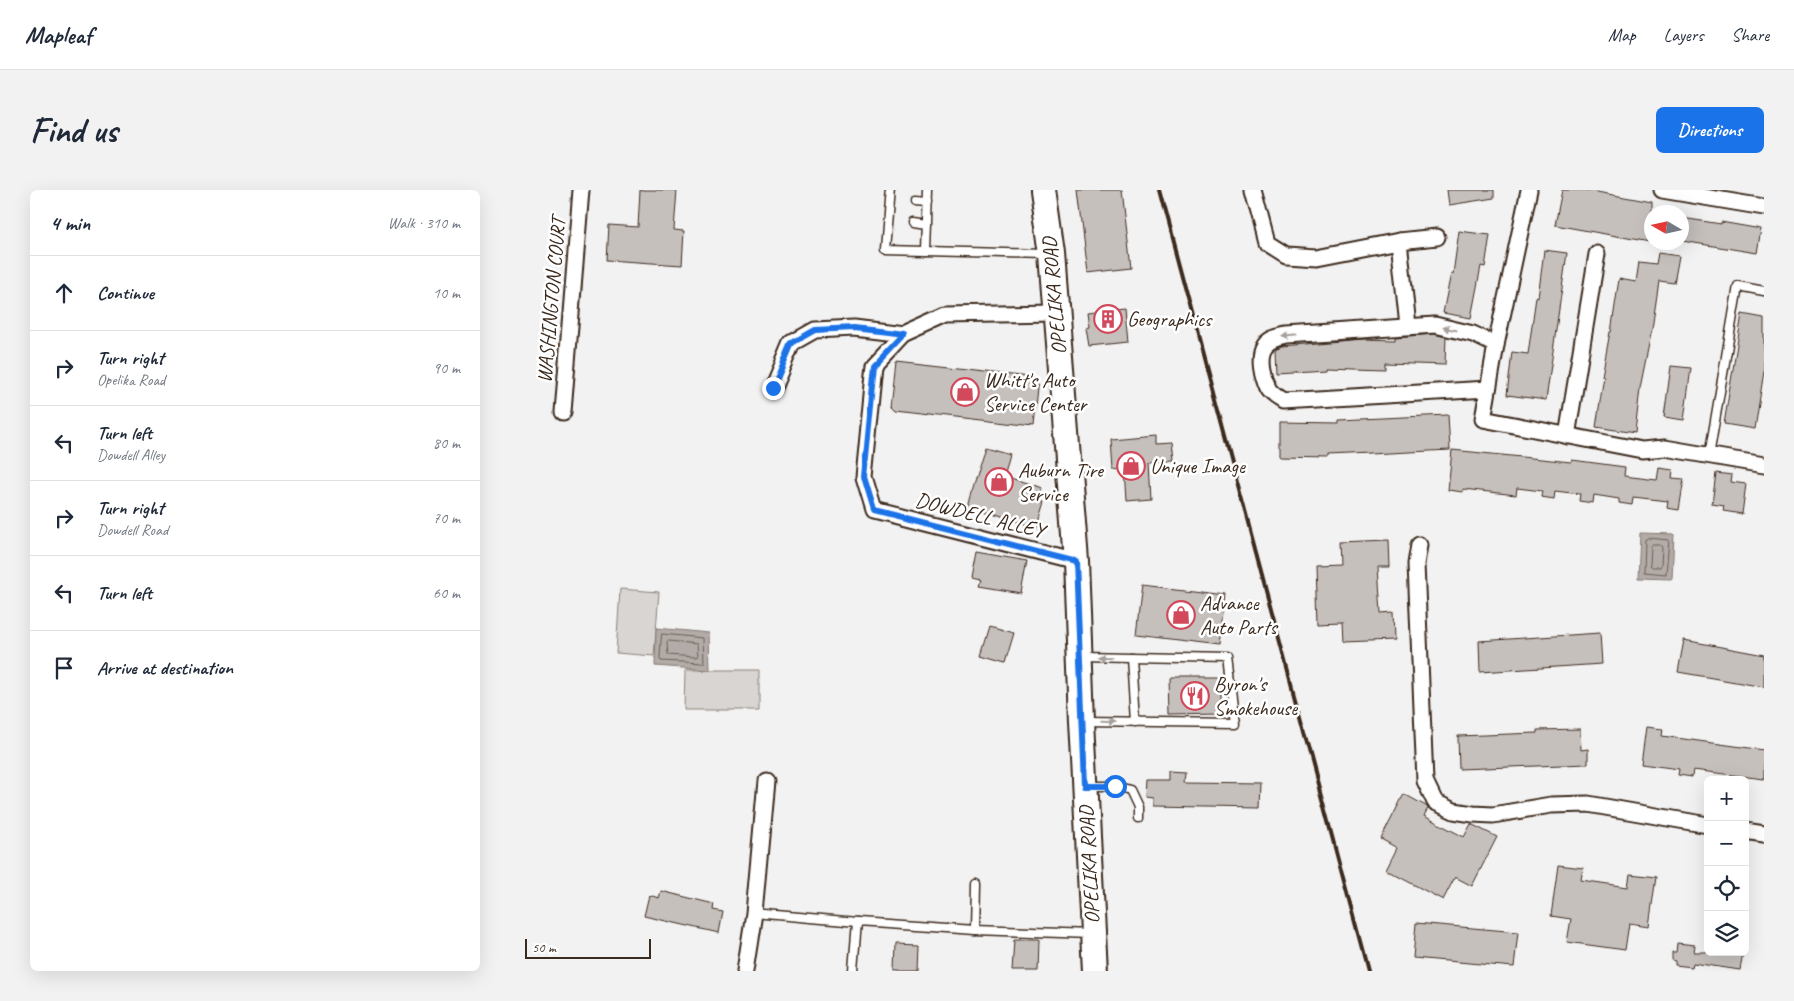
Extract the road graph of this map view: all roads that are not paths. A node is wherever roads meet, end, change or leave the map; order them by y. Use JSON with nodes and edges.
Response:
{"nodes":[{"id":1,"x":581,"y":190,"type":"edge"},
{"id":2,"x":890,"y":190,"type":"edge"},
{"id":3,"x":928,"y":190,"type":"edge"},
{"id":4,"x":1043,"y":190,"type":"edge"},
{"id":5,"x":1253,"y":190,"type":"edge"},
{"id":6,"x":1529,"y":190,"type":"edge"},
{"id":7,"x":1662,"y":190,"type":"edge"},
{"id":8,"x":915,"y":202,"type":"dead end"},
{"id":9,"x":928,"y":202,"type":"junction"},
{"id":10,"x":1764,"y":207,"type":"edge"},
{"id":11,"x":913,"y":222,"type":"dead end"},
{"id":12,"x":927,"y":224,"type":"junction"},
{"id":13,"x":1437,"y":237,"type":"dead end"},
{"id":14,"x":1399,"y":241,"type":"junction"},
{"id":15,"x":926,"y":251,"type":"junction"},
{"id":16,"x":1052,"y":254,"type":"junction"},
{"id":17,"x":1597,"y":254,"type":"dead end"},
{"id":18,"x":1764,"y":291,"type":"edge"},
{"id":19,"x":1056,"y":313,"type":"junction"},
{"id":20,"x":1408,"y":326,"type":"junction"},
{"id":21,"x":903,"y":334,"type":"junction"},
{"id":22,"x":1496,"y":345,"type":"junction"},
{"id":23,"x":773,"y":388,"type":"dead end"},
{"id":24,"x":1488,"y":389,"type":"junction"},
{"id":25,"x":563,"y":412,"type":"dead end"},
{"id":26,"x":1567,"y":436,"type":"junction"},
{"id":27,"x":1709,"y":456,"type":"junction"},
{"id":28,"x":1764,"y":466,"type":"edge"},
{"id":29,"x":1418,"y":545,"type":"dead end"},
{"id":30,"x":1076,"y":561,"type":"junction"},
{"id":31,"x":1079,"y":656,"type":"junction"},
{"id":32,"x":1131,"y":657,"type":"junction"},
{"id":33,"x":1082,"y":721,"type":"junction"},
{"id":34,"x":1135,"y":722,"type":"junction"},
{"id":35,"x":766,"y":781,"type":"dead end"},
{"id":36,"x":1085,"y":786,"type":"junction"},
{"id":37,"x":1138,"y":818,"type":"dead end"},
{"id":38,"x":1704,"y":823,"type":"edge"},
{"id":39,"x":1749,"y":832,"type":"edge"},
{"id":40,"x":1764,"y":834,"type":"edge"},
{"id":41,"x":976,"y":884,"type":"dead end"},
{"id":42,"x":754,"y":913,"type":"junction"},
{"id":43,"x":857,"y":922,"type":"junction"},
{"id":44,"x":975,"y":930,"type":"junction"},
{"id":45,"x":1093,"y":934,"type":"junction"},
{"id":46,"x":853,"y":970,"type":"edge"},
{"id":47,"x":745,"y":971,"type":"edge"},
{"id":48,"x":1095,"y":971,"type":"edge"}],
"edges":[{"from":1,"to":25,"type":"street","name":"WASHINGTON COURT"},
{"from":2,"to":15,"type":"lane"},
{"from":3,"to":9,"type":"lane"},
{"from":4,"to":16,"type":"main road","name":"OPELIKA ROAD"},
{"from":5,"to":14,"type":"street"},
{"from":6,"to":22,"type":"street"},
{"from":7,"to":10,"type":"street"},
{"from":8,"to":9,"type":"lane"},
{"from":9,"to":12,"type":"lane"},
{"from":11,"to":12,"type":"lane"},
{"from":12,"to":15,"type":"lane"},
{"from":13,"to":14,"type":"street"},
{"from":14,"to":20,"type":"street"},
{"from":15,"to":16,"type":"lane"},
{"from":16,"to":19,"type":"main road","name":"OPELIKA ROAD"},
{"from":17,"to":26,"type":"street"},
{"from":18,"to":27,"type":"lane"},
{"from":19,"to":21,"type":"street"},
{"from":19,"to":30,"type":"main road","name":"OPELIKA ROAD"},
{"from":22,"to":20,"type":"street","one_way":true},
{"from":20,"to":24,"type":"street","one_way":true},
{"from":21,"to":23,"type":"street"},
{"from":21,"to":30,"type":"street","name":"DOWDELL ALLEY"},
{"from":22,"to":24,"type":"street"},
{"from":24,"to":26,"type":"street"},
{"from":26,"to":27,"type":"street"},
{"from":27,"to":28,"type":"street"},
{"from":29,"to":38,"type":"street"},
{"from":30,"to":31,"type":"main road","name":"OPELIKA ROAD"},
{"from":32,"to":31,"type":"lane","one_way":true},
{"from":31,"to":33,"type":"main road","name":"OPELIKA ROAD"},
{"from":32,"to":34,"type":"lane"},
{"from":32,"to":34,"type":"lane"},
{"from":33,"to":34,"type":"lane","one_way":true},
{"from":33,"to":36,"type":"main road","name":"OPELIKA ROAD"},
{"from":35,"to":42,"type":"street"},
{"from":36,"to":37,"type":"lane"},
{"from":36,"to":45,"type":"main road","name":"OPELIKA ROAD"},
{"from":39,"to":40,"type":"street"},
{"from":41,"to":44,"type":"lane"},
{"from":42,"to":43,"type":"lane"},
{"from":42,"to":47,"type":"street"},
{"from":43,"to":44,"type":"lane"},
{"from":43,"to":46,"type":"lane"},
{"from":44,"to":45,"type":"lane"},
{"from":45,"to":48,"type":"main road","name":"OPELIKA ROAD"}]}
